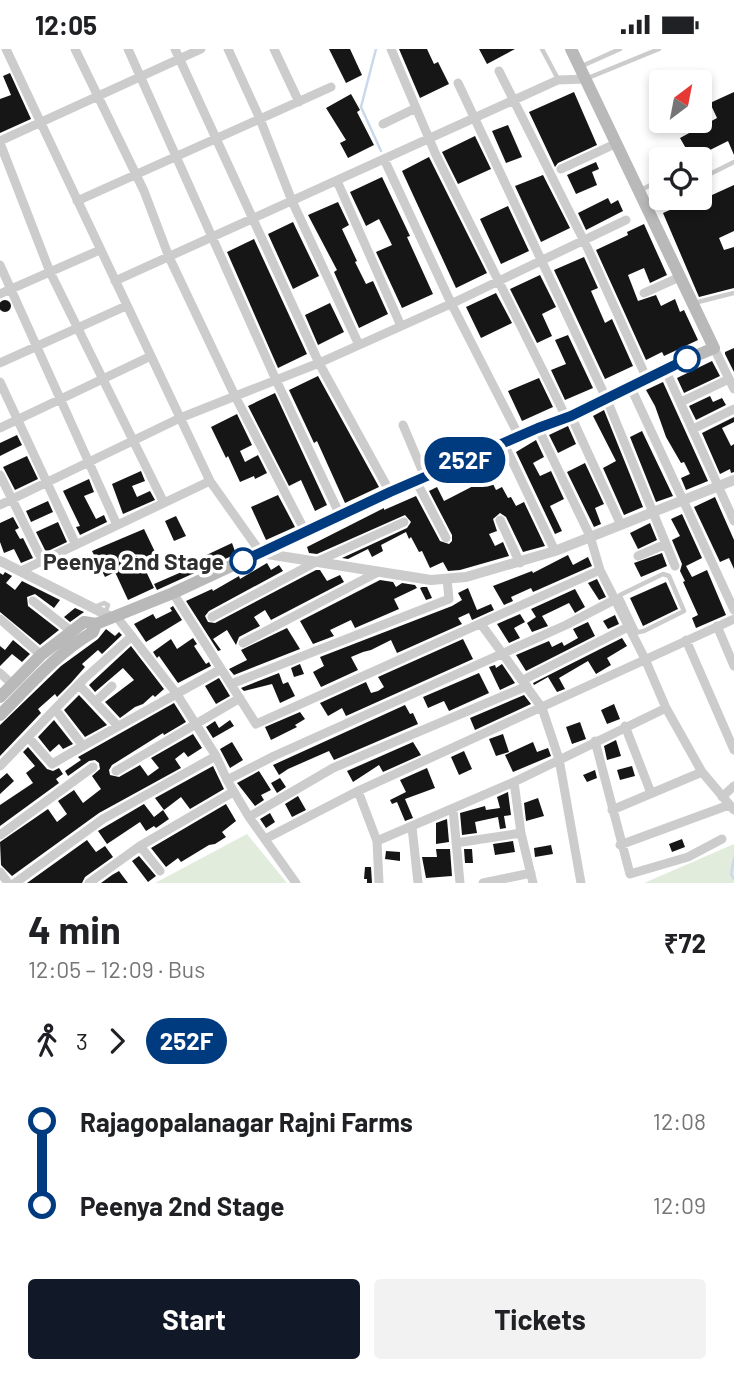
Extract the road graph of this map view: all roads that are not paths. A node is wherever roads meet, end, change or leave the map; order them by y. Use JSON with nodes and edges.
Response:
{"nodes":[{"id":1,"x":6,"y":49,"type":"edge"},
{"id":2,"x":75,"y":49,"type":"edge"},
{"id":3,"x":128,"y":49,"type":"edge"},
{"id":4,"x":175,"y":49,"type":"edge"},
{"id":5,"x":201,"y":49,"type":"edge"},
{"id":6,"x":228,"y":49,"type":"edge"},
{"id":7,"x":274,"y":49,"type":"edge"},
{"id":8,"x":391,"y":49,"type":"edge"},
{"id":9,"x":542,"y":49,"type":"edge"},
{"id":10,"x":571,"y":49,"type":"edge"},
{"id":11,"x":620,"y":49,"type":"edge"},
{"id":12,"x":659,"y":49,"type":"edge"},
{"id":13,"x":180,"y":59,"type":"junction"},
{"id":14,"x":579,"y":67,"type":"junction"},
{"id":15,"x":499,"y":71,"type":"dead end"},
{"id":16,"x":141,"y":77,"type":"junction"},
{"id":17,"x":558,"y":79,"type":"junction"},
{"id":18,"x":586,"y":79,"type":"junction"},
{"id":19,"x":458,"y":83,"type":"dead end"},
{"id":20,"x":331,"y":87,"type":"dead end"},
{"id":21,"x":100,"y":96,"type":"junction"},
{"id":22,"x":513,"y":100,"type":"junction"},
{"id":23,"x":299,"y":102,"type":"junction"},
{"id":24,"x":416,"y":108,"type":"junction"},
{"id":25,"x":473,"y":118,"type":"junction"},
{"id":26,"x":260,"y":119,"type":"junction"},
{"id":27,"x":42,"y":124,"type":"junction"},
{"id":28,"x":383,"y":124,"type":"dead end"},
{"id":29,"x":217,"y":138,"type":"junction"},
{"id":30,"x":430,"y":138,"type":"junction"},
{"id":31,"x":0,"y":142,"type":"edge"},
{"id":32,"x":617,"y":143,"type":"junction"},
{"id":33,"x":176,"y":157,"type":"junction"},
{"id":34,"x":384,"y":159,"type":"junction"},
{"id":35,"x":734,"y":162,"type":"edge"},
{"id":36,"x":561,"y":169,"type":"dead end"},
{"id":37,"x":712,"y":173,"type":"edge"},
{"id":38,"x":136,"y":174,"type":"junction"},
{"id":39,"x":337,"y":181,"type":"junction"},
{"id":40,"x":649,"y":186,"type":"edge"},
{"id":41,"x":640,"y":191,"type":"junction"},
{"id":42,"x":78,"y":201,"type":"junction"},
{"id":43,"x":292,"y":201,"type":"junction"},
{"id":44,"x":647,"y":206,"type":"joint"},
{"id":45,"x":252,"y":219,"type":"junction"},
{"id":46,"x":626,"y":220,"type":"dead end"},
{"id":47,"x":212,"y":237,"type":"junction"},
{"id":48,"x":583,"y":240,"type":"junction"},
{"id":49,"x":100,"y":250,"type":"junction"},
{"id":50,"x":169,"y":257,"type":"junction"},
{"id":51,"x":542,"y":261,"type":"junction"},
{"id":52,"x":0,"y":265,"type":"edge"},
{"id":53,"x":50,"y":272,"type":"junction"},
{"id":54,"x":680,"y":277,"type":"junction"},
{"id":55,"x":115,"y":281,"type":"junction"},
{"id":56,"x":498,"y":281,"type":"junction"},
{"id":57,"x":11,"y":289,"type":"junction"},
{"id":58,"x":644,"y":293,"type":"dead end"},
{"id":59,"x":734,"y":293,"type":"edge"},
{"id":60,"x":0,"y":294,"type":"edge"},
{"id":61,"x":451,"y":303,"type":"junction"},
{"id":62,"x":692,"y":304,"type":"junction"},
{"id":63,"x":126,"y":306,"type":"junction"},
{"id":64,"x":401,"y":326,"type":"junction"},
{"id":65,"x":77,"y":328,"type":"junction"},
{"id":66,"x":359,"y":345,"type":"junction"},
{"id":67,"x":37,"y":346,"type":"junction"},
{"id":68,"x":714,"y":348,"type":"junction"},
{"id":69,"x":151,"y":356,"type":"junction"},
{"id":70,"x":0,"y":363,"type":"edge"},
{"id":71,"x":320,"y":363,"type":"junction"},
{"id":72,"x":665,"y":369,"type":"junction"},
{"id":73,"x":647,"y":379,"type":"junction"},
{"id":74,"x":729,"y":379,"type":"junction"},
{"id":75,"x":102,"y":380,"type":"junction"},
{"id":76,"x":276,"y":380,"type":"junction"},
{"id":77,"x":0,"y":382,"type":"edge"},
{"id":78,"x":631,"y":388,"type":"junction"},
{"id":79,"x":734,"y":389,"type":"edge"},
{"id":80,"x":235,"y":396,"type":"junction"},
{"id":81,"x":607,"y":400,"type":"junction"},
{"id":82,"x":60,"y":401,"type":"junction"},
{"id":83,"x":681,"y":402,"type":"junction"},
{"id":84,"x":734,"y":409,"type":"edge"},
{"id":85,"x":569,"y":417,"type":"junction"},
{"id":86,"x":180,"y":418,"type":"junction"},
{"id":87,"x":16,"y":420,"type":"junction"},
{"id":88,"x":403,"y":425,"type":"dead end"},
{"id":89,"x":0,"y":428,"type":"edge"},
{"id":90,"x":538,"y":428,"type":"junction"},
{"id":91,"x":693,"y":429,"type":"junction"},
{"id":92,"x":519,"y":436,"type":"junction"},
{"id":93,"x":135,"y":440,"type":"junction"},
{"id":94,"x":504,"y":444,"type":"junction"},
{"id":95,"x":88,"y":463,"type":"junction"},
{"id":96,"x":0,"y":475,"type":"edge"},
{"id":97,"x":421,"y":479,"type":"junction"},
{"id":98,"x":734,"y":480,"type":"edge"},
{"id":99,"x":210,"y":481,"type":"junction"},
{"id":100,"x":47,"y":482,"type":"junction"},
{"id":101,"x":718,"y":486,"type":"junction"},
{"id":102,"x":390,"y":492,"type":"junction"},
{"id":103,"x":12,"y":499,"type":"junction"},
{"id":104,"x":683,"y":500,"type":"junction"},
{"id":105,"x":164,"y":503,"type":"junction"},
{"id":106,"x":0,"y":505,"type":"edge"},
{"id":107,"x":653,"y":513,"type":"junction"},
{"id":108,"x":340,"y":515,"type":"junction"},
{"id":109,"x":500,"y":520,"type":"dead end"},
{"id":110,"x":734,"y":521,"type":"edge"},
{"id":111,"x":404,"y":522,"type":"dead end"},
{"id":112,"x":117,"y":525,"type":"junction"},
{"id":113,"x":621,"y":525,"type":"junction"},
{"id":114,"x":305,"y":531,"type":"junction"},
{"id":115,"x":590,"y":536,"type":"junction"},
{"id":116,"x":446,"y":538,"type":"dead end"},
{"id":117,"x":666,"y":544,"type":"junction"},
{"id":118,"x":76,"y":545,"type":"junction"},
{"id":119,"x":555,"y":551,"type":"junction"},
{"id":120,"x":261,"y":553,"type":"junction"},
{"id":121,"x":638,"y":557,"type":"dead end"},
{"id":122,"x":0,"y":561,"type":"edge"},
{"id":123,"x":42,"y":561,"type":"junction"},
{"id":124,"x":317,"y":562,"type":"junction"},
{"id":125,"x":520,"y":563,"type":"junction"},
{"id":126,"x":675,"y":566,"type":"dead end"},
{"id":127,"x":600,"y":570,"type":"junction"},
{"id":128,"x":21,"y":571,"type":"junction"},
{"id":129,"x":376,"y":573,"type":"junction"},
{"id":130,"x":447,"y":579,"type":"junction"},
{"id":131,"x":173,"y":593,"type":"junction"},
{"id":132,"x":618,"y":597,"type":"junction"},
{"id":133,"x":33,"y":601,"type":"dead end"},
{"id":134,"x":734,"y":610,"type":"edge"},
{"id":135,"x":109,"y":615,"type":"junction"},
{"id":136,"x":212,"y":617,"type":"dead end"},
{"id":137,"x":0,"y":619,"type":"edge"},
{"id":138,"x":734,"y":619,"type":"edge"},
{"id":139,"x":481,"y":624,"type":"junction"},
{"id":140,"x":717,"y":626,"type":"junction"},
{"id":141,"x":633,"y":630,"type":"junction"},
{"id":142,"x":71,"y":631,"type":"junction"},
{"id":143,"x":132,"y":636,"type":"junction"},
{"id":144,"x":686,"y":640,"type":"junction"},
{"id":145,"x":243,"y":643,"type":"dead end"},
{"id":146,"x":503,"y":653,"type":"junction"},
{"id":147,"x":41,"y":655,"type":"junction"},
{"id":148,"x":645,"y":659,"type":"junction"},
{"id":149,"x":734,"y":666,"type":"edge"},
{"id":150,"x":221,"y":669,"type":"junction"},
{"id":151,"x":0,"y":673,"type":"edge"},
{"id":152,"x":525,"y":683,"type":"junction"},
{"id":153,"x":12,"y":684,"type":"junction"},
{"id":154,"x":231,"y":684,"type":"junction"},
{"id":155,"x":79,"y":685,"type":"junction"},
{"id":156,"x":111,"y":686,"type":"dead end"},
{"id":157,"x":176,"y":693,"type":"junction"},
{"id":158,"x":0,"y":697,"type":"edge"},
{"id":159,"x":240,"y":698,"type":"junction"},
{"id":160,"x":94,"y":702,"type":"junction"},
{"id":161,"x":542,"y":708,"type":"junction"},
{"id":162,"x":666,"y":708,"type":"junction"},
{"id":163,"x":55,"y":709,"type":"junction"},
{"id":164,"x":0,"y":715,"type":"edge"},
{"id":165,"x":195,"y":724,"type":"junction"},
{"id":166,"x":117,"y":726,"type":"junction"},
{"id":167,"x":625,"y":726,"type":"junction"},
{"id":168,"x":28,"y":737,"type":"junction"},
{"id":169,"x":594,"y":741,"type":"junction"},
{"id":170,"x":83,"y":745,"type":"junction"},
{"id":171,"x":734,"y":750,"type":"edge"},
{"id":172,"x":216,"y":756,"type":"junction"},
{"id":173,"x":559,"y":759,"type":"junction"},
{"id":174,"x":0,"y":766,"type":"edge"},
{"id":175,"x":93,"y":767,"type":"dead end"},
{"id":176,"x":116,"y":771,"type":"dead end"},
{"id":177,"x":702,"y":772,"type":"junction"},
{"id":178,"x":227,"y":780,"type":"junction"},
{"id":179,"x":514,"y":782,"type":"junction"},
{"id":180,"x":734,"y":786,"type":"edge"},
{"id":181,"x":358,"y":791,"type":"junction"},
{"id":182,"x":233,"y":792,"type":"junction"},
{"id":183,"x":651,"y":793,"type":"junction"},
{"id":184,"x":722,"y":796,"type":"junction"},
{"id":185,"x":732,"y":808,"type":"edge"},
{"id":186,"x":453,"y":809,"type":"junction"},
{"id":187,"x":612,"y":810,"type":"junction"},
{"id":188,"x":249,"y":817,"type":"junction"},
{"id":189,"x":412,"y":827,"type":"junction"},
{"id":190,"x":521,"y":833,"type":"junction"},
{"id":191,"x":0,"y":835,"type":"edge"},
{"id":192,"x":265,"y":839,"type":"junction"},
{"id":193,"x":722,"y":839,"type":"dead end"},
{"id":194,"x":377,"y":841,"type":"junction"},
{"id":195,"x":456,"y":842,"type":"junction"},
{"id":196,"x":620,"y":845,"type":"junction"},
{"id":197,"x":140,"y":846,"type":"junction"},
{"id":198,"x":160,"y":871,"type":"dead end"},
{"id":199,"x":0,"y":872,"type":"edge"},
{"id":200,"x":532,"y":878,"type":"edge"},
{"id":201,"x":8,"y":883,"type":"edge"},
{"id":202,"x":15,"y":883,"type":"edge"},
{"id":203,"x":89,"y":883,"type":"edge"},
{"id":204,"x":296,"y":883,"type":"edge"},
{"id":205,"x":379,"y":883,"type":"edge"},
{"id":206,"x":418,"y":883,"type":"edge"},
{"id":207,"x":460,"y":883,"type":"edge"},
{"id":208,"x":483,"y":883,"type":"edge"},
{"id":209,"x":581,"y":883,"type":"edge"}],
"edges":[{"from":1,"to":27,"type":"street"},
{"from":2,"to":21,"type":"street"},
{"from":3,"to":16,"type":"street"},
{"from":4,"to":13,"type":"street"},
{"from":5,"to":13,"type":"street"},
{"from":6,"to":26,"type":"street"},
{"from":7,"to":23,"type":"street"},
{"from":8,"to":24,"type":"street"},
{"from":9,"to":17,"type":"lane"},
{"from":10,"to":14,"type":"main road"},
{"from":11,"to":14,"type":"lane"},
{"from":12,"to":18,"type":"lane"},
{"from":13,"to":16,"type":"street"},
{"from":13,"to":29,"type":"street"},
{"from":14,"to":18,"type":"main road"},
{"from":15,"to":22,"type":"street"},
{"from":16,"to":21,"type":"street"},
{"from":16,"to":33,"type":"street"},
{"from":17,"to":18,"type":"street"},
{"from":17,"to":22,"type":"street"},
{"from":18,"to":32,"type":"main road"},
{"from":19,"to":25,"type":"street"},
{"from":20,"to":23,"type":"street"},
{"from":21,"to":27,"type":"street"},
{"from":21,"to":38,"type":"street"},
{"from":22,"to":25,"type":"street"},
{"from":22,"to":48,"type":"street"},
{"from":23,"to":26,"type":"street"},
{"from":24,"to":28,"type":"street"},
{"from":24,"to":30,"type":"street"},
{"from":25,"to":30,"type":"street"},
{"from":25,"to":51,"type":"street"},
{"from":26,"to":29,"type":"street"},
{"from":26,"to":43,"type":"street"},
{"from":27,"to":31,"type":"street"},
{"from":27,"to":42,"type":"street"},
{"from":29,"to":33,"type":"street"},
{"from":29,"to":45,"type":"street"},
{"from":30,"to":34,"type":"street"},
{"from":30,"to":56,"type":"street"},
{"from":31,"to":53,"type":"street"},
{"from":32,"to":36,"type":"street"},
{"from":32,"to":41,"type":"main road"},
{"from":33,"to":38,"type":"street"},
{"from":33,"to":47,"type":"street"},
{"from":34,"to":39,"type":"street"},
{"from":34,"to":61,"type":"street"},
{"from":35,"to":37,"type":"lane"},
{"from":38,"to":42,"type":"street"},
{"from":38,"to":50,"type":"street"},
{"from":39,"to":43,"type":"street"},
{"from":39,"to":64,"type":"street"},
{"from":40,"to":41,"type":"lane"},
{"from":41,"to":44,"type":"main road"},
{"from":42,"to":49,"type":"street"},
{"from":43,"to":45,"type":"street"},
{"from":43,"to":66,"type":"street"},
{"from":44,"to":54,"type":"main road"},
{"from":45,"to":47,"type":"street"},
{"from":45,"to":71,"type":"street"},
{"from":46,"to":48,"type":"street"},
{"from":47,"to":50,"type":"street"},
{"from":47,"to":76,"type":"street"},
{"from":48,"to":51,"type":"street"},
{"from":48,"to":73,"type":"street"},
{"from":49,"to":53,"type":"street"},
{"from":49,"to":55,"type":"street"},
{"from":50,"to":55,"type":"street"},
{"from":50,"to":80,"type":"street"},
{"from":51,"to":56,"type":"street"},
{"from":51,"to":81,"type":"street"},
{"from":52,"to":57,"type":"street"},
{"from":53,"to":57,"type":"street"},
{"from":53,"to":65,"type":"street"},
{"from":54,"to":58,"type":"street"},
{"from":54,"to":62,"type":"main road"},
{"from":55,"to":63,"type":"street"},
{"from":56,"to":61,"type":"street"},
{"from":56,"to":85,"type":"street"},
{"from":57,"to":60,"type":"street"},
{"from":57,"to":67,"type":"street"},
{"from":59,"to":62,"type":"lane"},
{"from":61,"to":64,"type":"street"},
{"from":61,"to":92,"type":"street"},
{"from":62,"to":68,"type":"main road"},
{"from":63,"to":65,"type":"street"},
{"from":63,"to":69,"type":"street"},
{"from":64,"to":66,"type":"street"},
{"from":65,"to":67,"type":"street"},
{"from":65,"to":75,"type":"street"},
{"from":66,"to":71,"type":"street"},
{"from":67,"to":70,"type":"street"},
{"from":67,"to":82,"type":"street"},
{"from":68,"to":72,"type":"main road"},
{"from":68,"to":74,"type":"street"},
{"from":69,"to":75,"type":"street"},
{"from":69,"to":86,"type":"street"},
{"from":71,"to":76,"type":"street"},
{"from":71,"to":102,"type":"street"},
{"from":72,"to":73,"type":"main road"},
{"from":72,"to":83,"type":"street"},
{"from":73,"to":78,"type":"main road"},
{"from":74,"to":79,"type":"street"},
{"from":74,"to":83,"type":"street"},
{"from":75,"to":82,"type":"street"},
{"from":75,"to":93,"type":"street"},
{"from":76,"to":80,"type":"street"},
{"from":76,"to":108,"type":"street"},
{"from":77,"to":87,"type":"street"},
{"from":78,"to":81,"type":"main road"},
{"from":78,"to":104,"type":"street"},
{"from":80,"to":86,"type":"street"},
{"from":80,"to":114,"type":"street"},
{"from":81,"to":85,"type":"main road"},
{"from":81,"to":107,"type":"street"},
{"from":82,"to":87,"type":"street"},
{"from":82,"to":95,"type":"street"},
{"from":83,"to":91,"type":"street"},
{"from":84,"to":91,"type":"street"},
{"from":85,"to":90,"type":"main road"},
{"from":85,"to":113,"type":"street"},
{"from":86,"to":93,"type":"street"},
{"from":86,"to":99,"type":"street"},
{"from":87,"to":89,"type":"street"},
{"from":87,"to":100,"type":"street"},
{"from":88,"to":97,"type":"street"},
{"from":90,"to":92,"type":"main road"},
{"from":90,"to":115,"type":"street"},
{"from":91,"to":101,"type":"street"},
{"from":92,"to":94,"type":"main road"},
{"from":93,"to":95,"type":"street"},
{"from":93,"to":105,"type":"street"},
{"from":94,"to":97,"type":"main road"},
{"from":94,"to":119,"type":"street"},
{"from":95,"to":100,"type":"street"},
{"from":95,"to":112,"type":"street"},
{"from":96,"to":103,"type":"street"},
{"from":97,"to":102,"type":"main road"},
{"from":97,"to":116,"type":"street"},
{"from":98,"to":101,"type":"street"},
{"from":99,"to":105,"type":"street"},
{"from":99,"to":120,"type":"street"},
{"from":100,"to":103,"type":"street"},
{"from":100,"to":118,"type":"street"},
{"from":101,"to":104,"type":"street"},
{"from":101,"to":110,"type":"street"},
{"from":102,"to":108,"type":"main road"},
{"from":103,"to":106,"type":"street"},
{"from":103,"to":123,"type":"street"},
{"from":104,"to":107,"type":"street"},
{"from":104,"to":134,"type":"street"},
{"from":105,"to":112,"type":"street"},
{"from":107,"to":113,"type":"street"},
{"from":107,"to":117,"type":"street"},
{"from":108,"to":114,"type":"main road"},
{"from":109,"to":125,"type":"street"},
{"from":111,"to":124,"type":"street"},
{"from":112,"to":118,"type":"street"},
{"from":113,"to":115,"type":"street"},
{"from":114,"to":120,"type":"main road"},
{"from":115,"to":119,"type":"street"},
{"from":115,"to":127,"type":"street"},
{"from":117,"to":121,"type":"street"},
{"from":117,"to":126,"type":"street"},
{"from":118,"to":123,"type":"street"},
{"from":119,"to":125,"type":"street"},
{"from":120,"to":124,"type":"street"},
{"from":120,"to":131,"type":"main road"},
{"from":122,"to":128,"type":"street"},
{"from":123,"to":128,"type":"street"},
{"from":124,"to":129,"type":"street"},
{"from":124,"to":136,"type":"street"},
{"from":125,"to":130,"type":"street"},
{"from":127,"to":132,"type":"street"},
{"from":127,"to":139,"type":"street"},
{"from":128,"to":135,"type":"street"},
{"from":129,"to":130,"type":"street"},
{"from":129,"to":145,"type":"street"},
{"from":130,"to":154,"type":"street"},
{"from":131,"to":135,"type":"main road"},
{"from":131,"to":150,"type":"street"},
{"from":132,"to":141,"type":"street"},
{"from":132,"to":141,"type":"lane"},
{"from":132,"to":146,"type":"street"},
{"from":133,"to":142,"type":"street"},
{"from":135,"to":142,"type":"main road"},
{"from":135,"to":143,"type":"street"},
{"from":135,"to":164,"type":"main road"},
{"from":137,"to":147,"type":"street"},
{"from":138,"to":140,"type":"street"},
{"from":139,"to":146,"type":"street"},
{"from":139,"to":159,"type":"street"},
{"from":140,"to":144,"type":"street"},
{"from":140,"to":149,"type":"street"},
{"from":141,"to":148,"type":"street"},
{"from":141,"to":152,"type":"street"},
{"from":142,"to":147,"type":"main road"},
{"from":143,"to":155,"type":"street"},
{"from":143,"to":157,"type":"street"},
{"from":144,"to":148,"type":"street"},
{"from":144,"to":171,"type":"street"},
{"from":146,"to":152,"type":"street"},
{"from":146,"to":178,"type":"street"},
{"from":147,"to":153,"type":"main road"},
{"from":148,"to":161,"type":"street"},
{"from":148,"to":162,"type":"street"},
{"from":150,"to":154,"type":"street"},
{"from":150,"to":157,"type":"street"},
{"from":151,"to":153,"type":"street"},
{"from":152,"to":161,"type":"street"},
{"from":152,"to":188,"type":"street"},
{"from":153,"to":158,"type":"main road"},
{"from":154,"to":159,"type":"street"},
{"from":155,"to":160,"type":"street"},
{"from":155,"to":163,"type":"street"},
{"from":156,"to":160,"type":"street"},
{"from":157,"to":165,"type":"street"},
{"from":157,"to":166,"type":"street"},
{"from":159,"to":165,"type":"street"},
{"from":160,"to":166,"type":"street"},
{"from":161,"to":173,"type":"street"},
{"from":161,"to":181,"type":"street"},
{"from":162,"to":167,"type":"street"},
{"from":162,"to":177,"type":"street"},
{"from":163,"to":168,"type":"street"},
{"from":163,"to":170,"type":"street"},
{"from":165,"to":172,"type":"street"},
{"from":165,"to":176,"type":"street"},
{"from":166,"to":170,"type":"street"},
{"from":167,"to":169,"type":"street"},
{"from":167,"to":183,"type":"street"},
{"from":168,"to":170,"type":"street"},
{"from":168,"to":174,"type":"street"},
{"from":169,"to":173,"type":"street"},
{"from":169,"to":187,"type":"street"},
{"from":172,"to":178,"type":"street"},
{"from":172,"to":202,"type":"street"},
{"from":173,"to":179,"type":"street"},
{"from":173,"to":209,"type":"street"},
{"from":175,"to":191,"type":"street"},
{"from":177,"to":183,"type":"street"},
{"from":177,"to":184,"type":"street"},
{"from":178,"to":182,"type":"street"},
{"from":179,"to":186,"type":"street"},
{"from":179,"to":190,"type":"street"},
{"from":180,"to":184,"type":"street"},
{"from":181,"to":192,"type":"street"},
{"from":181,"to":194,"type":"street"},
{"from":182,"to":188,"type":"street"},
{"from":182,"to":197,"type":"street"},
{"from":183,"to":187,"type":"street"},
{"from":184,"to":185,"type":"street"},
{"from":185,"to":196,"type":"street"},
{"from":186,"to":189,"type":"street"},
{"from":186,"to":195,"type":"street"},
{"from":187,"to":196,"type":"street"},
{"from":188,"to":192,"type":"street"},
{"from":189,"to":194,"type":"street"},
{"from":189,"to":206,"type":"street"},
{"from":190,"to":195,"type":"street"},
{"from":190,"to":200,"type":"street"},
{"from":192,"to":204,"type":"street"},
{"from":193,"to":196,"type":"street"},
{"from":194,"to":205,"type":"street"},
{"from":195,"to":207,"type":"street"},
{"from":197,"to":198,"type":"street"},
{"from":197,"to":203,"type":"street"},
{"from":199,"to":201,"type":"street"},
{"from":200,"to":208,"type":"street"}]}
